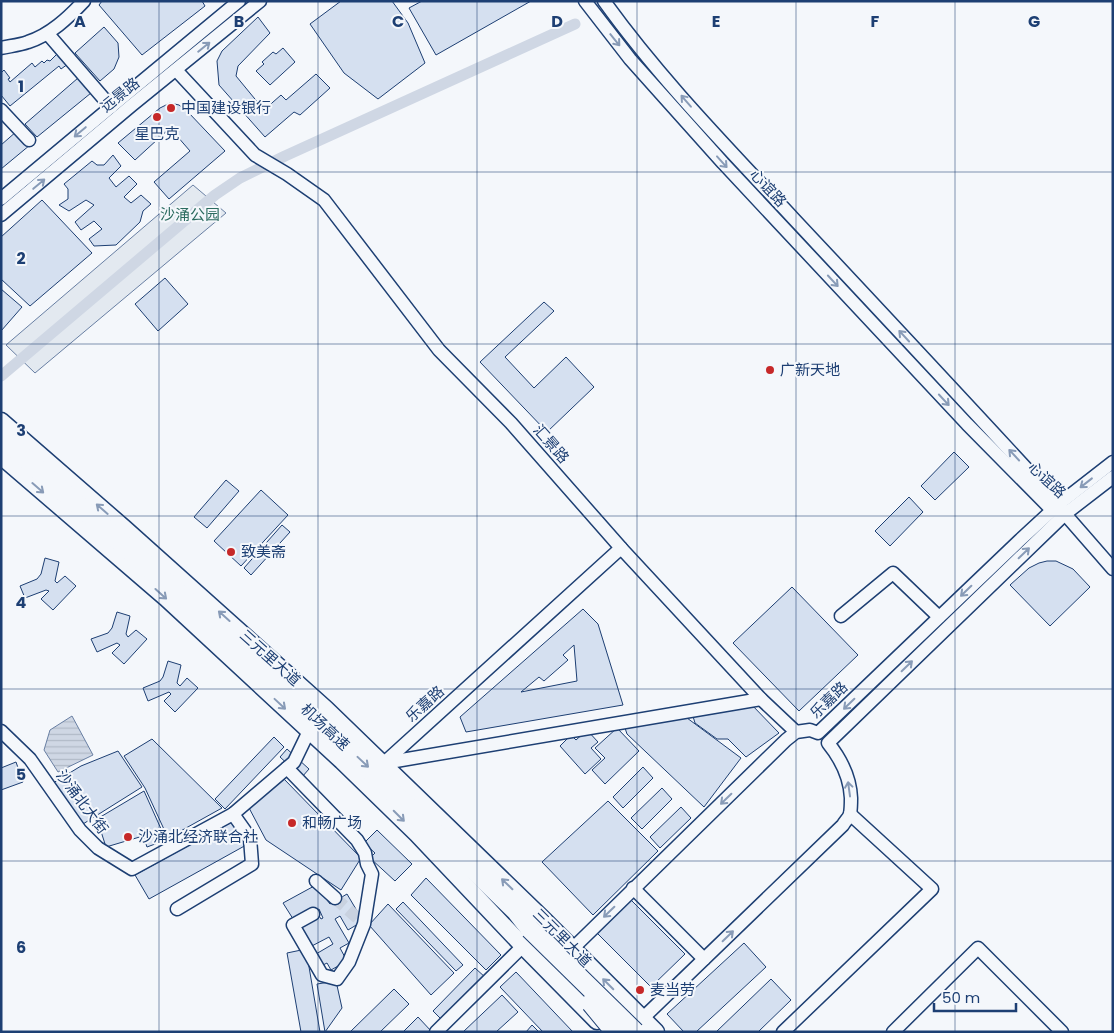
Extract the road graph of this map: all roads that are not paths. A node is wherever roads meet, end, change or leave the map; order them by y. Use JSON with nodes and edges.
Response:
{"nodes":[{"id":1,"x":84,"y":1,"type":"edge"},
{"id":2,"x":239,"y":1,"type":"edge"},
{"id":3,"x":260,"y":1,"type":"edge"},
{"id":4,"x":585,"y":1,"type":"edge"},
{"id":5,"x":604,"y":1,"type":"edge"},
{"id":6,"x":226,"y":5,"type":"edge"},
{"id":7,"x":48,"y":34,"type":"junction"},
{"id":8,"x":1,"y":48,"type":"edge"},
{"id":9,"x":176,"y":70,"type":"junction"},
{"id":10,"x":111,"y":107,"type":"junction"},
{"id":11,"x":1,"y":110,"type":"edge"},
{"id":12,"x":29,"y":140,"type":"dead end"},
{"id":13,"x":1,"y":199,"type":"edge"},
{"id":14,"x":1,"y":215,"type":"edge"},
{"id":15,"x":1,"y":422,"type":"edge"},
{"id":16,"x":1,"y":437,"type":"edge"},
{"id":17,"x":1,"y":456,"type":"edge"},
{"id":18,"x":1113,"y":462,"type":"edge"},
{"id":19,"x":1113,"y":477,"type":"edge"},
{"id":20,"x":1059,"y":509,"type":"junction"},
{"id":21,"x":621,"y":548,"type":"junction"},
{"id":22,"x":1113,"y":569,"type":"edge"},
{"id":23,"x":841,"y":616,"type":"dead end"},
{"id":24,"x":939,"y":617,"type":"junction"},
{"id":25,"x":761,"y":699,"type":"junction"},
{"id":26,"x":1,"y":731,"type":"edge"},
{"id":27,"x":310,"y":731,"type":"junction"},
{"id":28,"x":796,"y":732,"type":"junction"},
{"id":29,"x":818,"y":733,"type":"junction"},
{"id":30,"x":828,"y":743,"type":"junction"},
{"id":31,"x":384,"y":763,"type":"junction"},
{"id":32,"x":287,"y":768,"type":"junction"},
{"id":33,"x":233,"y":814,"type":"junction"},
{"id":34,"x":850,"y":814,"type":"junction"},
{"id":35,"x":316,"y":881,"type":"dead end"},
{"id":36,"x":633,"y":888,"type":"junction"},
{"id":37,"x":335,"y":898,"type":"tunnel mouth"},
{"id":38,"x":177,"y":909,"type":"dead end"},
{"id":39,"x":313,"y":914,"type":"dead end"},
{"id":40,"x":529,"y":934,"type":"junction"},
{"id":41,"x":572,"y":948,"type":"junction"},
{"id":42,"x":704,"y":959,"type":"junction"},
{"id":43,"x":548,"y":972,"type":"junction"},
{"id":44,"x":639,"y":1025,"type":"edge"},
{"id":45,"x":438,"y":1031,"type":"edge"},
{"id":46,"x":608,"y":1032,"type":"edge"},
{"id":47,"x":615,"y":1032,"type":"edge"},
{"id":48,"x":656,"y":1032,"type":"edge"},
{"id":49,"x":783,"y":1032,"type":"edge"},
{"id":50,"x":893,"y":1032,"type":"edge"},
{"id":51,"x":1062,"y":1032,"type":"edge"}],
"edges":[{"from":1,"to":7,"type":"street"},
{"from":2,"to":6,"type":"street","name":"远景路"},
{"from":9,"to":3,"type":"street","name":"远景路","one_way":true},
{"from":4,"to":20,"type":"street","name":"心谊路","one_way":true},
{"from":20,"to":5,"type":"street","name":"心谊路","one_way":true},
{"from":6,"to":10,"type":"street","name":"远景路"},
{"from":7,"to":8,"type":"street"},
{"from":7,"to":10,"type":"street"},
{"from":14,"to":9,"type":"street","name":"远景路","one_way":true},
{"from":9,"to":21,"type":"street","name":"汇景路"},
{"from":10,"to":13,"type":"street","name":"远景路","one_way":true},
{"from":11,"to":12,"type":"street"},
{"from":31,"to":15,"type":"main road","name":"三元里大道","one_way":true},
{"from":16,"to":40,"type":"highway","name":"机场高速","one_way":true},
{"from":17,"to":27,"type":"main road","name":"三元里大道","one_way":true},
{"from":18,"to":20,"type":"street","name":"乐嘉路","one_way":true},
{"from":19,"to":20,"type":"street","name":"乐嘉路"},
{"from":20,"to":22,"type":"street"},
{"from":20,"to":24,"type":"street","name":"乐嘉路","one_way":true},
{"from":30,"to":20,"type":"street","name":"乐嘉路","one_way":true},
{"from":21,"to":25,"type":"street","name":"汇景路"},
{"from":21,"to":31,"type":"street","name":"乐嘉路"},
{"from":23,"to":24,"type":"street"},
{"from":24,"to":29,"type":"street","name":"乐嘉路","one_way":true},
{"from":25,"to":28,"type":"street","name":"汇景路"},
{"from":25,"to":31,"type":"street"},
{"from":26,"to":33,"type":"street","name":"沙涌北大街"},
{"from":27,"to":32,"type":"street","name":"沙涌北大街"},
{"from":27,"to":40,"type":"main road","name":"三元里大道","one_way":true},
{"from":28,"to":29,"type":"street","name":"乐嘉路"},
{"from":28,"to":36,"type":"street","one_way":true},
{"from":29,"to":30,"type":"street"},
{"from":34,"to":30,"type":"street","name":"乐嘉路","one_way":true},
{"from":40,"to":31,"type":"main road","name":"三元里大道","one_way":true},
{"from":32,"to":33,"type":"street","name":"沙涌北大街"},
{"from":32,"to":39,"type":"street"},
{"from":33,"to":38,"type":"street"},
{"from":42,"to":34,"type":"street","one_way":true},
{"from":34,"to":49,"type":"street"},
{"from":35,"to":37,"type":"street"},
{"from":36,"to":41,"type":"street","one_way":true},
{"from":36,"to":42,"type":"street"},
{"from":40,"to":41,"type":"main road","name":"三元里大道"},
{"from":40,"to":43,"type":"main road","name":"三元里大道"},
{"from":40,"to":44,"type":"highway","name":"机场高速","bridge":true},
{"from":40,"to":45,"type":"street"},
{"from":40,"to":47,"type":"highway","bridge":true},
{"from":41,"to":43,"type":"street"},
{"from":44,"to":41,"type":"main road","name":"三元里大道","one_way":true},
{"from":42,"to":44,"type":"street"},
{"from":43,"to":46,"type":"main road","name":"三元里大道"},
{"from":44,"to":48,"type":"main road","name":"三元里大道"},
{"from":50,"to":51,"type":"street"}]}
